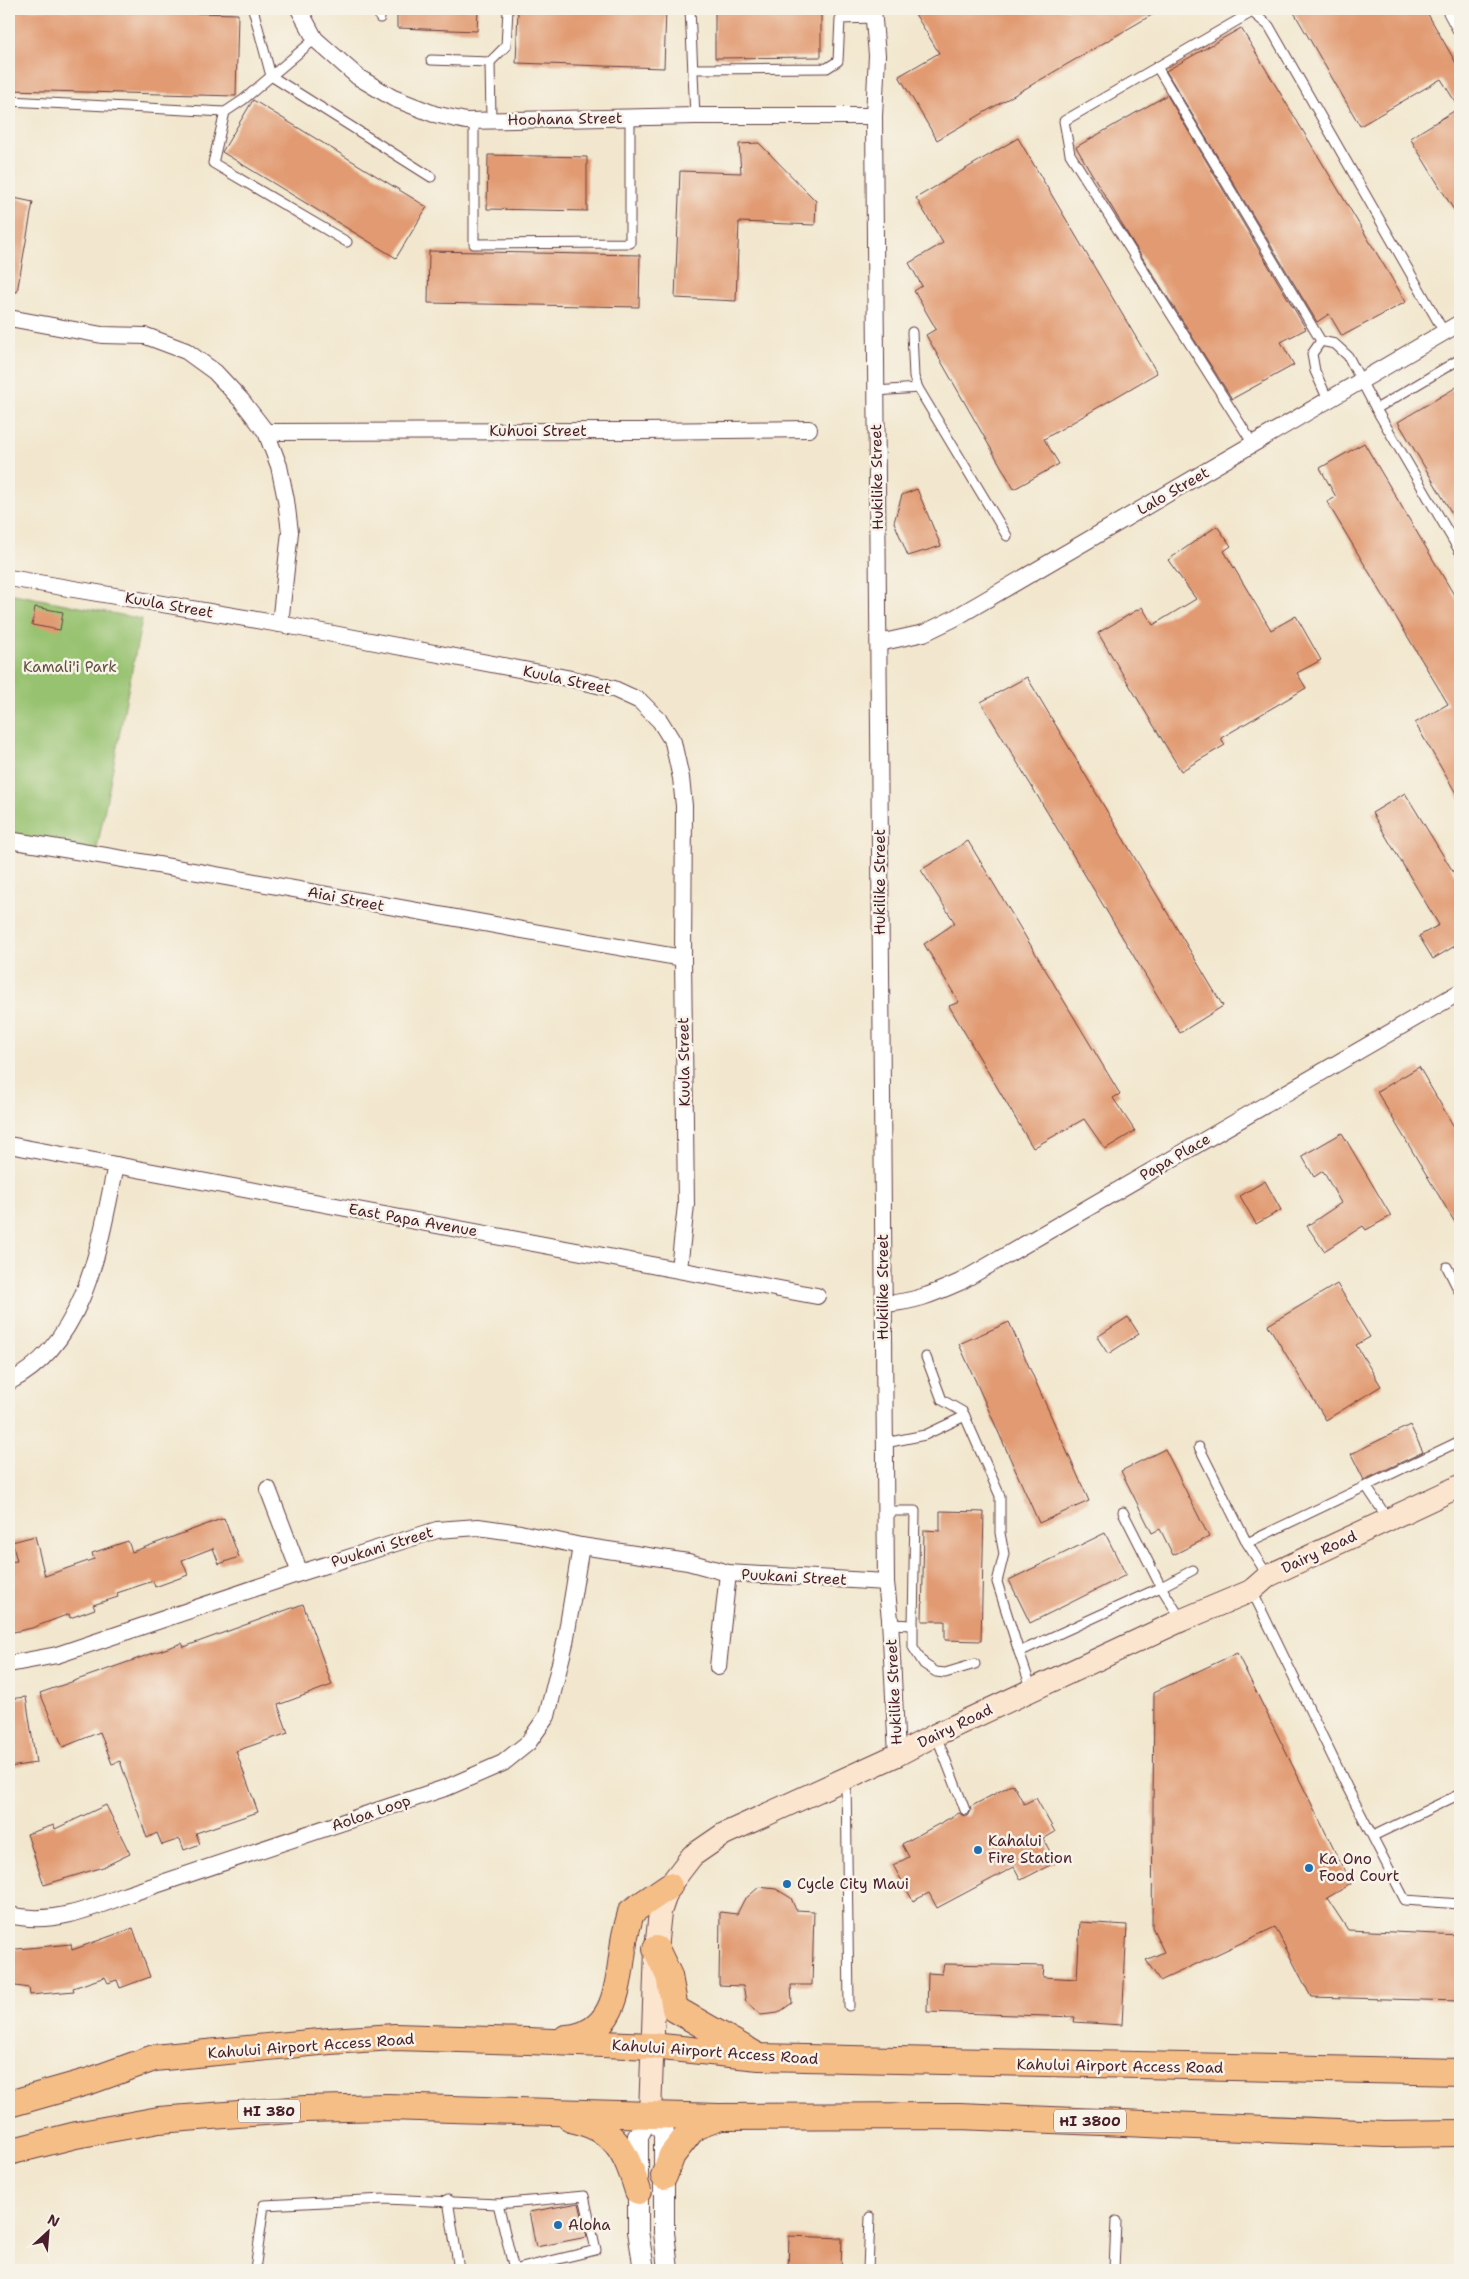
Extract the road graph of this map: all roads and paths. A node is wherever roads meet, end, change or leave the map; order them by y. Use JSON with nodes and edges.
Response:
{"nodes":[{"id":1,"x":253,"y":9,"type":"edge"},
{"id":2,"x":299,"y":9,"type":"edge"},
{"id":3,"x":508,"y":9,"type":"edge"},
{"id":4,"x":690,"y":9,"type":"edge"},
{"id":5,"x":1446,"y":9,"type":"edge"},
{"id":6,"x":874,"y":13,"type":"edge"},
{"id":7,"x":1460,"y":35,"type":"edge"},
{"id":8,"x":315,"y":39,"type":"junction"},
{"id":9,"x":431,"y":60,"type":"dead end"},
{"id":10,"x":490,"y":62,"type":"junction"},
{"id":11,"x":1157,"y":67,"type":"junction"},
{"id":12,"x":693,"y":69,"type":"junction"},
{"id":13,"x":271,"y":76,"type":"junction"},
{"id":14,"x":9,"y":101,"type":"edge"},
{"id":15,"x":225,"y":112,"type":"junction"},
{"id":16,"x":695,"y":116,"type":"junction"},
{"id":17,"x":874,"y":116,"type":"junction"},
{"id":18,"x":630,"y":118,"type":"junction"},
{"id":19,"x":491,"y":120,"type":"junction"},
{"id":20,"x":474,"y":121,"type":"junction"},
{"id":21,"x":431,"y":178,"type":"dead end"},
{"id":22,"x":347,"y":242,"type":"dead end"},
{"id":23,"x":9,"y":318,"type":"edge"},
{"id":24,"x":1460,"y":323,"type":"edge"},
{"id":25,"x":912,"y":332,"type":"dead end"},
{"id":26,"x":1444,"y":332,"type":"junction"},
{"id":27,"x":1321,"y":341,"type":"junction"},
{"id":28,"x":1460,"y":359,"type":"edge"},
{"id":29,"x":1360,"y":381,"type":"junction"},
{"id":30,"x":918,"y":388,"type":"junction"},
{"id":31,"x":876,"y":391,"type":"junction"},
{"id":32,"x":1328,"y":400,"type":"junction"},
{"id":33,"x":1376,"y":408,"type":"junction"},
{"id":34,"x":809,"y":429,"type":"dead end"},
{"id":35,"x":266,"y":432,"type":"junction"},
{"id":36,"x":1253,"y":444,"type":"junction"},
{"id":37,"x":1007,"y":536,"type":"dead end"},
{"id":38,"x":1460,"y":552,"type":"edge"},
{"id":39,"x":9,"y":578,"type":"edge"},
{"id":40,"x":280,"y":624,"type":"junction"},
{"id":41,"x":879,"y":643,"type":"junction"},
{"id":42,"x":9,"y":840,"type":"edge"},
{"id":43,"x":683,"y":958,"type":"junction"},
{"id":44,"x":1460,"y":992,"type":"edge"},
{"id":45,"x":9,"y":1145,"type":"edge"},
{"id":46,"x":116,"y":1165,"type":"junction"},
{"id":47,"x":1446,"y":1267,"type":"dead end"},
{"id":48,"x":679,"y":1269,"type":"junction"},
{"id":49,"x":1460,"y":1293,"type":"edge"},
{"id":50,"x":817,"y":1296,"type":"dead end"},
{"id":51,"x":884,"y":1304,"type":"junction"},
{"id":52,"x":926,"y":1357,"type":"dead end"},
{"id":53,"x":9,"y":1382,"type":"edge"},
{"id":54,"x":965,"y":1416,"type":"junction"},
{"id":55,"x":1460,"y":1441,"type":"edge"},
{"id":56,"x":885,"y":1443,"type":"junction"},
{"id":57,"x":1199,"y":1447,"type":"dead end"},
{"id":58,"x":1366,"y":1486,"type":"junction"},
{"id":59,"x":1460,"y":1486,"type":"edge"},
{"id":60,"x":268,"y":1489,"type":"dead end"},
{"id":61,"x":886,"y":1511,"type":"junction"},
{"id":62,"x":1123,"y":1512,"type":"dead end"},
{"id":63,"x":1389,"y":1521,"type":"junction"},
{"id":64,"x":1247,"y":1543,"type":"junction"},
{"id":65,"x":581,"y":1546,"type":"junction"},
{"id":66,"x":1193,"y":1570,"type":"dead end"},
{"id":67,"x":300,"y":1572,"type":"junction"},
{"id":68,"x":728,"y":1573,"type":"junction"},
{"id":69,"x":1268,"y":1576,"type":"junction"},
{"id":70,"x":886,"y":1582,"type":"junction"},
{"id":71,"x":1161,"y":1586,"type":"junction"},
{"id":72,"x":1252,"y":1591,"type":"junction"},
{"id":73,"x":1182,"y":1620,"type":"junction"},
{"id":74,"x":890,"y":1624,"type":"junction"},
{"id":75,"x":913,"y":1625,"type":"junction"},
{"id":76,"x":1019,"y":1652,"type":"junction"},
{"id":77,"x":9,"y":1664,"type":"edge"},
{"id":78,"x":974,"y":1664,"type":"dead end"},
{"id":79,"x":718,"y":1667,"type":"dead end"},
{"id":80,"x":1032,"y":1690,"type":"junction"},
{"id":81,"x":935,"y":1735,"type":"junction"},
{"id":82,"x":897,"y":1755,"type":"junction"},
{"id":83,"x":846,"y":1778,"type":"junction"},
{"id":84,"x":1460,"y":1794,"type":"edge"},
{"id":85,"x":965,"y":1810,"type":"dead end"},
{"id":86,"x":1373,"y":1836,"type":"junction"},
{"id":87,"x":669,"y":1886,"type":"junction"},
{"id":88,"x":1460,"y":1904,"type":"edge"},
{"id":89,"x":9,"y":1915,"type":"edge"},
{"id":90,"x":656,"y":1949,"type":"junction"},
{"id":91,"x":849,"y":2006,"type":"dead end"},
{"id":92,"x":528,"y":2041,"type":"junction"},
{"id":93,"x":652,"y":2046,"type":"junction"},
{"id":94,"x":759,"y":2057,"type":"junction"},
{"id":95,"x":1460,"y":2072,"type":"edge"},
{"id":96,"x":9,"y":2104,"type":"edge"},
{"id":97,"x":533,"y":2111,"type":"junction"},
{"id":98,"x":650,"y":2114,"type":"junction"},
{"id":99,"x":719,"y":2117,"type":"junction"},
{"id":100,"x":1460,"y":2133,"type":"edge"},
{"id":101,"x":9,"y":2152,"type":"edge"},
{"id":102,"x":664,"y":2176,"type":"junction"},
{"id":103,"x":638,"y":2191,"type":"junction"},
{"id":104,"x":448,"y":2200,"type":"junction"},
{"id":105,"x":498,"y":2204,"type":"junction"},
{"id":106,"x":870,"y":2217,"type":"dead end"},
{"id":107,"x":1116,"y":2221,"type":"dead end"},
{"id":108,"x":255,"y":2270,"type":"edge"},
{"id":109,"x":459,"y":2270,"type":"edge"},
{"id":110,"x":514,"y":2270,"type":"edge"},
{"id":111,"x":644,"y":2270,"type":"edge"},
{"id":112,"x":668,"y":2270,"type":"edge"},
{"id":113,"x":868,"y":2270,"type":"edge"},
{"id":114,"x":1114,"y":2270,"type":"edge"}],
"edges":[{"from":1,"to":13,"type":"lane"},
{"from":2,"to":8,"type":"street","name":"Hoohana Street"},
{"from":3,"to":10,"type":"lane"},
{"from":4,"to":12,"type":"lane"},
{"from":5,"to":7,"type":"lane"},
{"from":6,"to":12,"type":"lane"},
{"from":6,"to":17,"type":"street","name":"Hukilike Street"},
{"from":8,"to":13,"type":"lane"},
{"from":8,"to":20,"type":"street","name":"Hoohana Street"},
{"from":9,"to":10,"type":"lane"},
{"from":10,"to":19,"type":"lane"},
{"from":11,"to":26,"type":"lane"},
{"from":11,"to":27,"type":"lane"},
{"from":11,"to":36,"type":"lane"},
{"from":12,"to":16,"type":"lane"},
{"from":13,"to":15,"type":"lane"},
{"from":13,"to":21,"type":"lane"},
{"from":14,"to":15,"type":"lane"},
{"from":15,"to":22,"type":"lane"},
{"from":16,"to":17,"type":"street","name":"Hoohana Street"},
{"from":16,"to":18,"type":"street","name":"Hoohana Street"},
{"from":17,"to":31,"type":"street","name":"Hukilike Street"},
{"from":18,"to":19,"type":"street","name":"Hoohana Street"},
{"from":18,"to":20,"type":"lane"},
{"from":19,"to":20,"type":"street","name":"Hoohana Street"},
{"from":23,"to":35,"type":"street"},
{"from":24,"to":26,"type":"street","name":"Lalo Street"},
{"from":25,"to":30,"type":"lane"},
{"from":26,"to":29,"type":"street","name":"Lalo Street"},
{"from":27,"to":29,"type":"lane"},
{"from":27,"to":32,"type":"lane"},
{"from":28,"to":33,"type":"lane"},
{"from":29,"to":32,"type":"street","name":"Lalo Street"},
{"from":29,"to":33,"type":"lane"},
{"from":30,"to":31,"type":"lane"},
{"from":30,"to":37,"type":"lane"},
{"from":31,"to":41,"type":"street","name":"Hukilike Street"},
{"from":32,"to":36,"type":"street","name":"Lalo Street"},
{"from":33,"to":38,"type":"lane"},
{"from":34,"to":35,"type":"street","name":"Kuhuoi Street"},
{"from":35,"to":40,"type":"street"},
{"from":36,"to":41,"type":"street","name":"Lalo Street"},
{"from":39,"to":40,"type":"street","name":"Kuula Street"},
{"from":40,"to":43,"type":"street","name":"Kuula Street"},
{"from":41,"to":51,"type":"street","name":"Hukilike Street"},
{"from":42,"to":43,"type":"street","name":"Aiai Street"},
{"from":43,"to":48,"type":"street","name":"Kuula Street"},
{"from":44,"to":51,"type":"street","name":"Papa Place"},
{"from":45,"to":46,"type":"street","name":"East Papa Avenue"},
{"from":46,"to":48,"type":"street","name":"East Papa Avenue"},
{"from":46,"to":53,"type":"street"},
{"from":47,"to":49,"type":"lane"},
{"from":48,"to":50,"type":"street","name":"East Papa Avenue"},
{"from":51,"to":56,"type":"street","name":"Hukilike Street"},
{"from":52,"to":54,"type":"lane"},
{"from":54,"to":56,"type":"lane"},
{"from":54,"to":76,"type":"lane"},
{"from":55,"to":58,"type":"lane"},
{"from":56,"to":61,"type":"street","name":"Hukilike Street"},
{"from":57,"to":64,"type":"lane"},
{"from":58,"to":63,"type":"lane"},
{"from":58,"to":64,"type":"lane"},
{"from":59,"to":63,"type":"main road","name":"Dairy Road"},
{"from":60,"to":67,"type":"street"},
{"from":61,"to":70,"type":"street","name":"Hukilike Street"},
{"from":61,"to":75,"type":"lane"},
{"from":62,"to":71,"type":"lane"},
{"from":63,"to":69,"type":"main road","name":"Dairy Road"},
{"from":64,"to":69,"type":"lane"},
{"from":65,"to":67,"type":"street","name":"Puukani Street"},
{"from":65,"to":68,"type":"street","name":"Puukani Street"},
{"from":65,"to":89,"type":"street","name":"Aoloa Loop"},
{"from":66,"to":71,"type":"lane"},
{"from":67,"to":77,"type":"street","name":"Puukani Street"},
{"from":68,"to":70,"type":"street","name":"Puukani Street"},
{"from":68,"to":79,"type":"street"},
{"from":69,"to":72,"type":"main road","name":"Dairy Road"},
{"from":70,"to":74,"type":"street","name":"Hukilike Street"},
{"from":71,"to":73,"type":"lane"},
{"from":71,"to":76,"type":"lane"},
{"from":72,"to":73,"type":"main road","name":"Dairy Road"},
{"from":72,"to":86,"type":"lane"},
{"from":73,"to":80,"type":"main road","name":"Dairy Road"},
{"from":74,"to":75,"type":"lane"},
{"from":74,"to":82,"type":"street","name":"Hukilike Street"},
{"from":75,"to":78,"type":"lane"},
{"from":76,"to":80,"type":"lane"},
{"from":80,"to":81,"type":"main road","name":"Dairy Road"},
{"from":81,"to":82,"type":"main road","name":"Dairy Road"},
{"from":81,"to":85,"type":"lane"},
{"from":82,"to":83,"type":"main road","name":"Dairy Road"},
{"from":83,"to":87,"type":"main road","name":"Dairy Road"},
{"from":83,"to":91,"type":"lane"},
{"from":84,"to":86,"type":"lane"},
{"from":86,"to":88,"type":"lane"},
{"from":87,"to":90,"type":"main road","name":"Dairy Road"},
{"from":87,"to":92,"type":"main road"},
{"from":90,"to":93,"type":"main road","name":"Dairy Road"},
{"from":90,"to":94,"type":"main road"},
{"from":92,"to":93,"type":"main road","name":"Kahului Airport Access Road"},
{"from":92,"to":96,"type":"main road","name":"Kahului Airport Access Road"},
{"from":93,"to":94,"type":"main road","name":"Kahului Airport Access Road"},
{"from":93,"to":98,"type":"main road","name":"Dairy Road"},
{"from":94,"to":95,"type":"main road","name":"Kahului Airport Access Road"},
{"from":97,"to":98,"type":"main road","number":"HI 380"},
{"from":97,"to":101,"type":"main road","number":"HI 380"},
{"from":97,"to":103,"type":"main road"},
{"from":98,"to":99,"type":"main road","number":"HI 3800"},
{"from":98,"to":102,"type":"street"},
{"from":98,"to":103,"type":"street"},
{"from":99,"to":100,"type":"main road","number":"HI 3800"},
{"from":99,"to":102,"type":"main road"},
{"from":102,"to":112,"type":"street"},
{"from":103,"to":111,"type":"street"},
{"from":104,"to":105,"type":"lane"},
{"from":104,"to":108,"type":"lane"},
{"from":104,"to":109,"type":"lane"},
{"from":105,"to":110,"type":"lane"},
{"from":105,"to":110,"type":"lane"},
{"from":106,"to":113,"type":"lane"},
{"from":107,"to":114,"type":"lane"}]}
